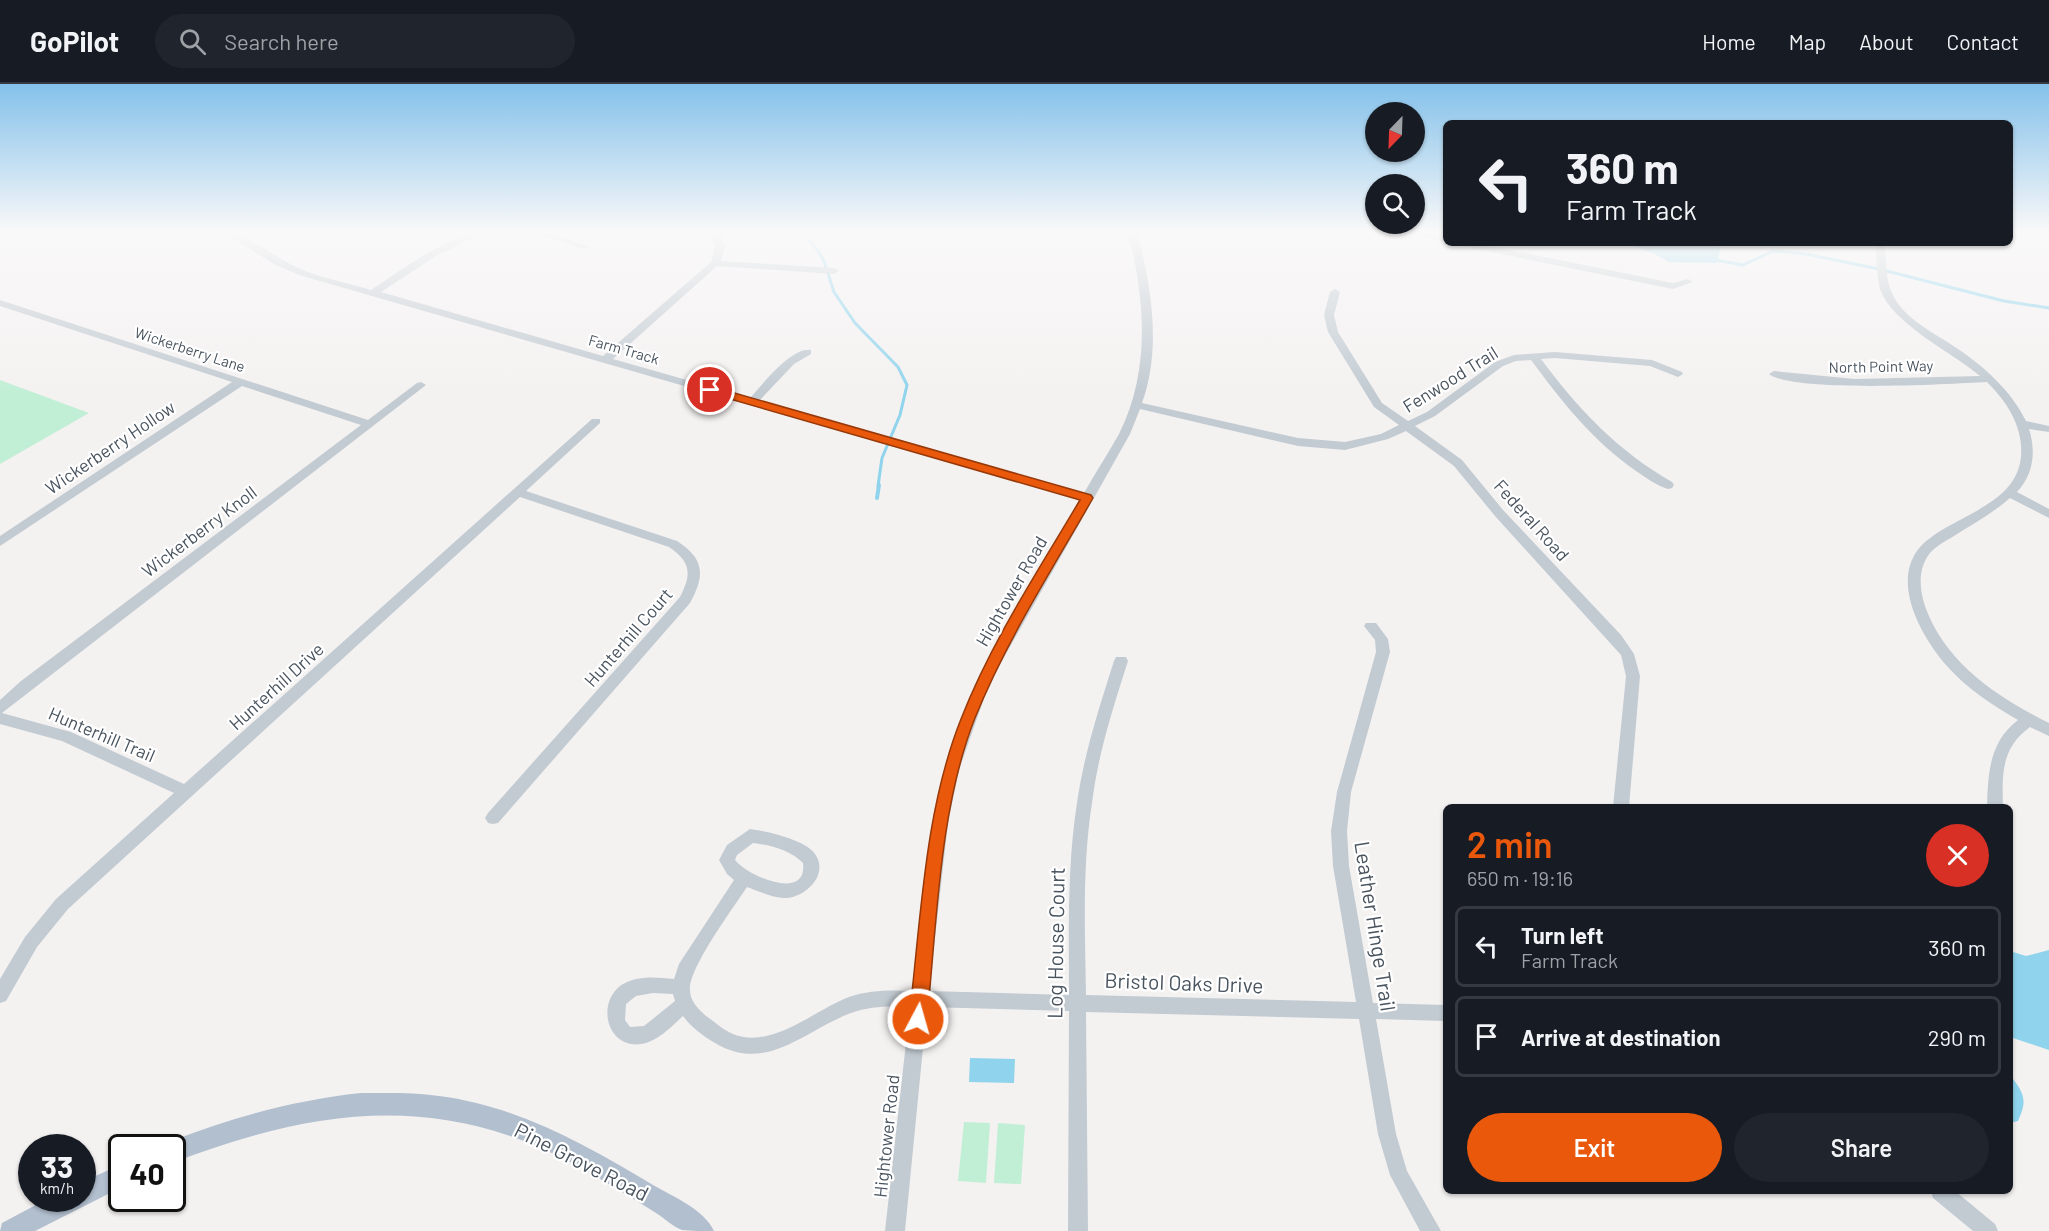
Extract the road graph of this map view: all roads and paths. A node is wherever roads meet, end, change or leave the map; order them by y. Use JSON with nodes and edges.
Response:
{"nodes":[{"id":1,"x":346,"y":286,"type":"edge"},
{"id":2,"x":385,"y":286,"type":"edge"},
{"id":3,"x":691,"y":286,"type":"edge"},
{"id":4,"x":1142,"y":286,"type":"edge"},
{"id":5,"x":1884,"y":286,"type":"edge"},
{"id":6,"x":1335,"y":292,"type":"dead end"},
{"id":7,"x":373,"y":293,"type":"junction"},
{"id":8,"x":0,"y":303,"type":"edge"},
{"id":9,"x":807,"y":352,"type":"dead end"},
{"id":10,"x":1533,"y":355,"type":"junction"},
{"id":11,"x":605,"y":360,"type":"junction"},
{"id":12,"x":1678,"y":374,"type":"dead end"},
{"id":13,"x":1774,"y":374,"type":"dead end"},
{"id":14,"x":1990,"y":379,"type":"junction"},
{"id":15,"x":240,"y":382,"type":"junction"},
{"id":16,"x":421,"y":385,"type":"dead end"},
{"id":17,"x":752,"y":402,"type":"junction"},
{"id":18,"x":1137,"y":405,"type":"junction"},
{"id":19,"x":596,"y":421,"type":"dead end"},
{"id":20,"x":370,"y":424,"type":"junction"},
{"id":21,"x":2022,"y":424,"type":"junction"},
{"id":22,"x":1406,"y":426,"type":"junction"},
{"id":23,"x":2049,"y":429,"type":"edge"},
{"id":24,"x":1668,"y":484,"type":"dead end"},
{"id":25,"x":518,"y":492,"type":"junction"},
{"id":26,"x":2010,"y":493,"type":"junction"},
{"id":27,"x":1087,"y":498,"type":"junction"},
{"id":28,"x":2049,"y":514,"type":"edge"},
{"id":29,"x":0,"y":542,"type":"edge"},
{"id":30,"x":1371,"y":626,"type":"dead end"},
{"id":31,"x":1121,"y":661,"type":"dead end"},
{"id":32,"x":0,"y":708,"type":"edge"},
{"id":33,"x":0,"y":718,"type":"edge"},
{"id":34,"x":2028,"y":720,"type":"junction"},
{"id":35,"x":2049,"y":730,"type":"edge"},
{"id":36,"x":186,"y":792,"type":"junction"},
{"id":37,"x":1621,"y":804,"type":"edge"},
{"id":38,"x":1995,"y":804,"type":"edge"},
{"id":39,"x":493,"y":818,"type":"dead end"},
{"id":40,"x":744,"y":878,"type":"junction"},
{"id":41,"x":680,"y":987,"type":"junction"},
{"id":42,"x":0,"y":995,"type":"edge"},
{"id":43,"x":920,"y":997,"type":"junction"},
{"id":44,"x":1077,"y":1002,"type":"junction"},
{"id":45,"x":685,"y":1004,"type":"junction"},
{"id":46,"x":1365,"y":1010,"type":"junction"},
{"id":47,"x":1443,"y":1013,"type":"edge"},
{"id":48,"x":186,"y":1147,"type":"edge"},
{"id":49,"x":1944,"y":1194,"type":"edge"},
{"id":50,"x":47,"y":1212,"type":"edge"},
{"id":51,"x":10,"y":1231,"type":"edge"},
{"id":52,"x":702,"y":1231,"type":"edge"},
{"id":53,"x":895,"y":1231,"type":"edge"},
{"id":54,"x":1078,"y":1231,"type":"edge"},
{"id":55,"x":1431,"y":1231,"type":"edge"},
{"id":56,"x":1988,"y":1231,"type":"edge"}],
"edges":[{"from":1,"to":7,"type":"street","name":"Farm Track"},
{"from":2,"to":7,"type":"street"},
{"from":3,"to":11,"type":"street"},
{"from":4,"to":18,"type":"street","name":"Hightower Road"},
{"from":5,"to":14,"type":"street"},
{"from":6,"to":22,"type":"street","name":"Federal Road"},
{"from":7,"to":11,"type":"street","name":"Farm Track"},
{"from":8,"to":15,"type":"street","name":"Wickerberry Lane"},
{"from":9,"to":17,"type":"street"},
{"from":10,"to":12,"type":"street","name":"Fenwood Trail"},
{"from":10,"to":22,"type":"street","name":"Fenwood Trail"},
{"from":10,"to":24,"type":"street"},
{"from":11,"to":17,"type":"street","name":"Farm Track"},
{"from":13,"to":14,"type":"street","name":"North Point Way"},
{"from":14,"to":21,"type":"street"},
{"from":15,"to":20,"type":"street","name":"Wickerberry Lane"},
{"from":15,"to":29,"type":"street","name":"Wickerberry Hollow"},
{"from":16,"to":20,"type":"street","name":"Wickerberry Knoll"},
{"from":17,"to":27,"type":"street","name":"Farm Track"},
{"from":18,"to":22,"type":"street","name":"Fenwood Trail"},
{"from":18,"to":27,"type":"street","name":"Hightower Road"},
{"from":19,"to":25,"type":"street","name":"Hunterhill Drive"},
{"from":20,"to":32,"type":"street","name":"Wickerberry Knoll"},
{"from":21,"to":23,"type":"street"},
{"from":21,"to":26,"type":"street"},
{"from":22,"to":37,"type":"street","name":"Federal Road"},
{"from":25,"to":36,"type":"street","name":"Hunterhill Drive"},
{"from":25,"to":39,"type":"street","name":"Hunterhill Court"},
{"from":26,"to":28,"type":"street"},
{"from":26,"to":34,"type":"street"},
{"from":27,"to":43,"type":"street","name":"Hightower Road"},
{"from":30,"to":46,"type":"street","name":"Leather Hinge Trail"},
{"from":31,"to":44,"type":"street","name":"Log House Court"},
{"from":33,"to":36,"type":"street","name":"Hunterhill Trail"},
{"from":34,"to":35,"type":"street"},
{"from":34,"to":38,"type":"street"},
{"from":36,"to":42,"type":"street","name":"Hunterhill Drive"},
{"from":40,"to":40,"type":"street"},
{"from":40,"to":41,"type":"street"},
{"from":41,"to":45,"type":"street"},
{"from":41,"to":45,"type":"street"},
{"from":43,"to":44,"type":"street","name":"Bristol Oaks Drive"},
{"from":43,"to":45,"type":"street","name":"Bristol Oaks Drive"},
{"from":43,"to":53,"type":"street","name":"Hightower Road"},
{"from":44,"to":46,"type":"street","name":"Bristol Oaks Drive"},
{"from":44,"to":54,"type":"street","name":"Log House Court"},
{"from":46,"to":47,"type":"street","name":"Bristol Oaks Drive"},
{"from":46,"to":55,"type":"street","name":"Leather Hinge Trail"},
{"from":48,"to":52,"type":"main road","name":"Pine Grove Road"},
{"from":49,"to":56,"type":"street"},
{"from":50,"to":51,"type":"main road"}]}
